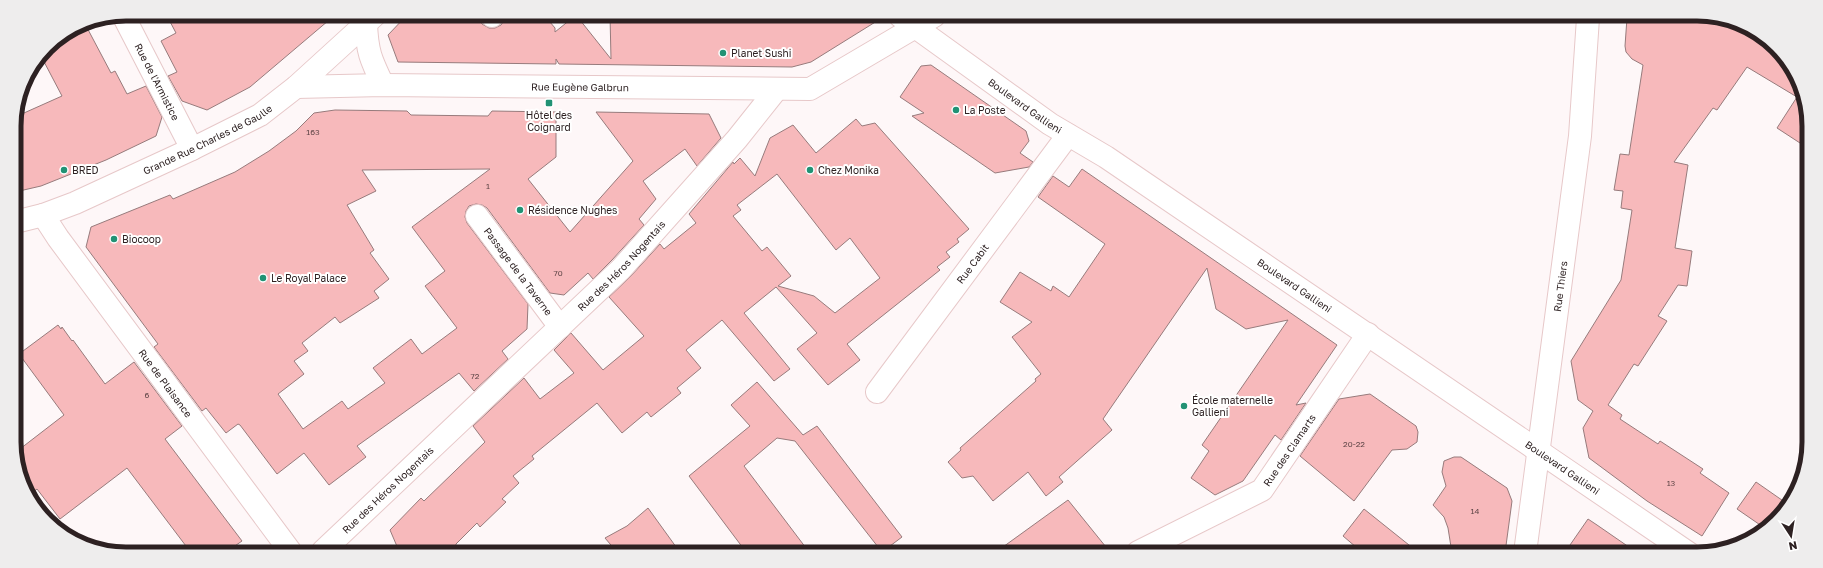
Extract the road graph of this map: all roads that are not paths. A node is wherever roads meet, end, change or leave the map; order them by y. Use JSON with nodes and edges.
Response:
{"nodes":[{"id":1,"x":126,"y":21,"type":"edge"},
{"id":2,"x":369,"y":21,"type":"edge"},
{"id":3,"x":371,"y":21,"type":"edge"},
{"id":4,"x":1588,"y":21,"type":"edge"},
{"id":5,"x":907,"y":22,"type":"edge"},
{"id":6,"x":383,"y":85,"type":"junction"},
{"id":7,"x":296,"y":87,"type":"junction"},
{"id":8,"x":776,"y":90,"type":"junction"},
{"id":9,"x":1068,"y":135,"type":"junction"},
{"id":10,"x":192,"y":149,"type":"junction"},
{"id":11,"x":43,"y":215,"type":"junction"},
{"id":12,"x":477,"y":216,"type":"dead end"},
{"id":13,"x":21,"y":220,"type":"edge"},
{"id":14,"x":560,"y":327,"type":"junction"},
{"id":15,"x":1368,"y":334,"type":"junction"},
{"id":16,"x":877,"y":392,"type":"dead end"},
{"id":17,"x":1538,"y":450,"type":"junction"},
{"id":18,"x":287,"y":547,"type":"edge"},
{"id":19,"x":326,"y":547,"type":"edge"},
{"id":20,"x":1148,"y":547,"type":"edge"},
{"id":21,"x":1526,"y":547,"type":"edge"},
{"id":22,"x":1680,"y":547,"type":"edge"}],
"edges":[{"from":1,"to":10,"type":"street","name":"Rue de l'Armistice"},
{"from":2,"to":7,"type":"street","name":"Grande Rue Charles de Gaulle"},
{"from":3,"to":6,"type":"street"},
{"from":4,"to":17,"type":"street","name":"Rue Thiers"},
{"from":5,"to":8,"type":"street"},
{"from":5,"to":9,"type":"street","name":"Boulevard Gallieni"},
{"from":6,"to":7,"type":"street","name":"Rue Eugène Galbrun"},
{"from":6,"to":8,"type":"street","name":"Rue Eugène Galbrun"},
{"from":7,"to":10,"type":"street","name":"Grande Rue Charles de Gaulle"},
{"from":8,"to":14,"type":"street","name":"Rue des Héros Nogentais"},
{"from":9,"to":15,"type":"street","name":"Boulevard Gallieni"},
{"from":9,"to":16,"type":"street","name":"Rue Cabit"},
{"from":10,"to":11,"type":"street","name":"Grande Rue Charles de Gaulle"},
{"from":11,"to":13,"type":"street","name":"Grande Rue Charles de Gaulle"},
{"from":11,"to":18,"type":"street","name":"Rue de Plaisance"},
{"from":12,"to":14,"type":"street","name":"Passage de la Taverne"},
{"from":14,"to":19,"type":"street","name":"Rue des Héros Nogentais"},
{"from":15,"to":17,"type":"street","name":"Boulevard Gallieni"},
{"from":15,"to":20,"type":"street","name":"Rue des Clamarts"},
{"from":17,"to":21,"type":"street","name":"Rue Thiers"},
{"from":17,"to":22,"type":"street","name":"Boulevard Gallieni"}]}
